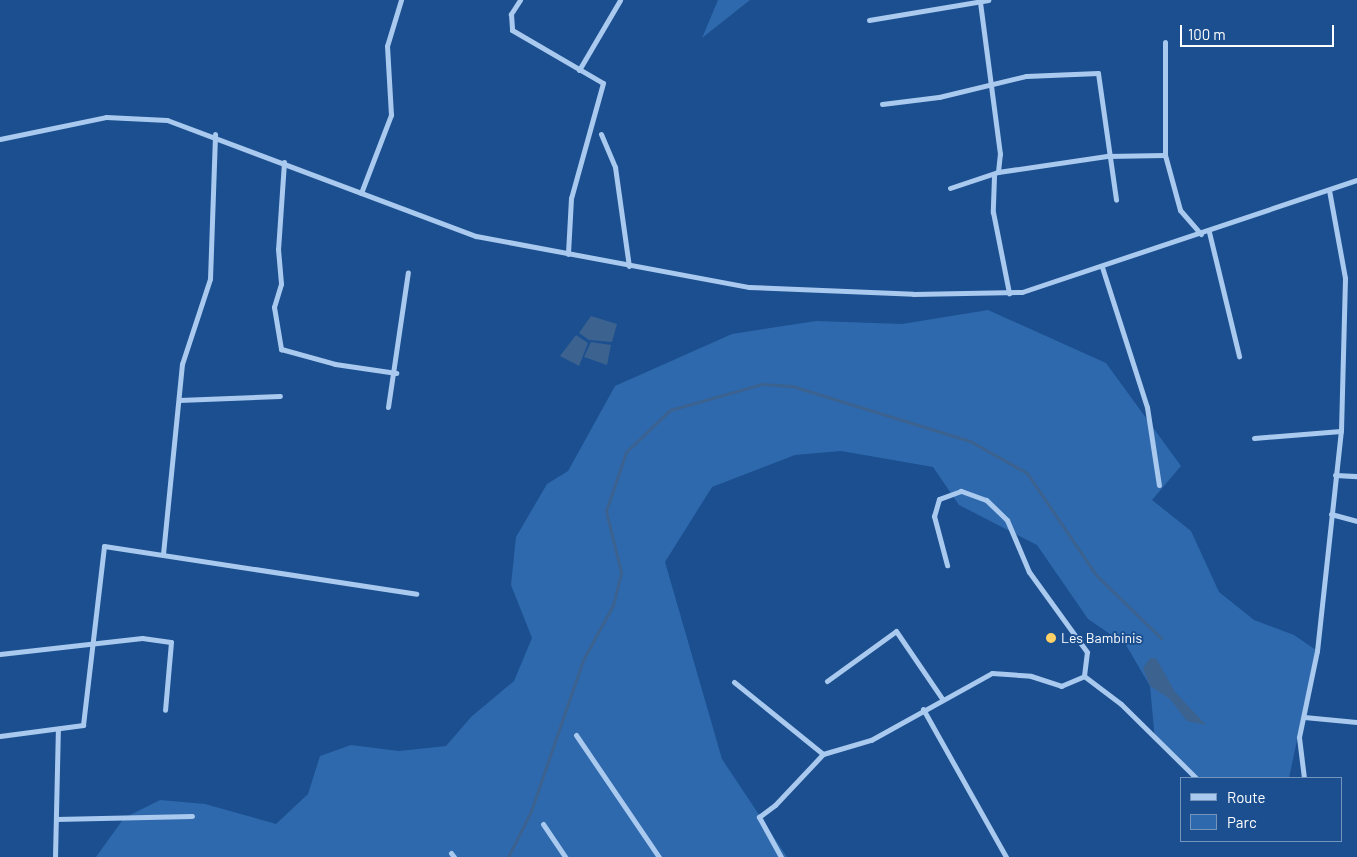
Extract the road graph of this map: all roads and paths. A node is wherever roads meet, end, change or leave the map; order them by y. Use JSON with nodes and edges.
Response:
{"nodes":[{"id":1,"x":401,"y":0,"type":"edge"},
{"id":2,"x":520,"y":0,"type":"edge"},
{"id":3,"x":620,"y":0,"type":"edge"},
{"id":4,"x":988,"y":0,"type":"edge"},
{"id":5,"x":960,"y":2,"type":"edge"},
{"id":6,"x":980,"y":2,"type":"junction"},
{"id":7,"x":869,"y":20,"type":"dead end"},
{"id":8,"x":1165,"y":42,"type":"dead end"},
{"id":9,"x":579,"y":70,"type":"junction"},
{"id":10,"x":991,"y":86,"type":"junction"},
{"id":11,"x":882,"y":104,"type":"dead end"},
{"id":12,"x":215,"y":134,"type":"junction"},
{"id":13,"x":601,"y":134,"type":"dead end"},
{"id":14,"x":0,"y":139,"type":"edge"},
{"id":15,"x":1165,"y":155,"type":"junction"},
{"id":16,"x":1107,"y":156,"type":"junction"},
{"id":17,"x":284,"y":162,"type":"junction"},
{"id":18,"x":996,"y":174,"type":"junction"},
{"id":19,"x":1357,"y":180,"type":"edge"},
{"id":20,"x":950,"y":188,"type":"dead end"},
{"id":21,"x":1329,"y":190,"type":"junction"},
{"id":22,"x":361,"y":193,"type":"junction"},
{"id":23,"x":1116,"y":200,"type":"dead end"},
{"id":24,"x":1209,"y":232,"type":"junction"},
{"id":25,"x":1201,"y":234,"type":"junction"},
{"id":26,"x":568,"y":254,"type":"junction"},
{"id":27,"x":629,"y":266,"type":"junction"},
{"id":28,"x":1102,"y":266,"type":"junction"},
{"id":29,"x":408,"y":272,"type":"dead end"},
{"id":30,"x":1009,"y":293,"type":"junction"},
{"id":31,"x":1239,"y":356,"type":"dead end"},
{"id":32,"x":396,"y":373,"type":"junction"},
{"id":33,"x":280,"y":396,"type":"dead end"},
{"id":34,"x":179,"y":400,"type":"junction"},
{"id":35,"x":388,"y":407,"type":"dead end"},
{"id":36,"x":1341,"y":431,"type":"junction"},
{"id":37,"x":1254,"y":438,"type":"dead end"},
{"id":38,"x":1335,"y":475,"type":"junction"},
{"id":39,"x":1357,"y":476,"type":"edge"},
{"id":40,"x":1159,"y":485,"type":"dead end"},
{"id":41,"x":1331,"y":514,"type":"junction"},
{"id":42,"x":1357,"y":521,"type":"edge"},
{"id":43,"x":163,"y":554,"type":"junction"},
{"id":44,"x":947,"y":565,"type":"dead end"},
{"id":45,"x":416,"y":594,"type":"dead end"},
{"id":46,"x":91,"y":644,"type":"junction"},
{"id":47,"x":0,"y":654,"type":"edge"},
{"id":48,"x":1084,"y":676,"type":"junction"},
{"id":49,"x":827,"y":680,"type":"dead end"},
{"id":50,"x":734,"y":682,"type":"dead end"},
{"id":51,"x":943,"y":700,"type":"junction"},
{"id":52,"x":923,"y":709,"type":"junction"},
{"id":53,"x":165,"y":710,"type":"dead end"},
{"id":54,"x":1304,"y":717,"type":"junction"},
{"id":55,"x":1357,"y":722,"type":"edge"},
{"id":56,"x":58,"y":729,"type":"junction"},
{"id":57,"x":576,"y":735,"type":"dead end"},
{"id":58,"x":0,"y":736,"type":"edge"},
{"id":59,"x":823,"y":754,"type":"junction"},
{"id":60,"x":1195,"y":777,"type":"edge"},
{"id":61,"x":1304,"y":777,"type":"edge"},
{"id":62,"x":192,"y":816,"type":"dead end"},
{"id":63,"x":56,"y":819,"type":"junction"},
{"id":64,"x":543,"y":824,"type":"dead end"},
{"id":65,"x":55,"y":857,"type":"edge"},
{"id":66,"x":565,"y":857,"type":"edge"},
{"id":67,"x":659,"y":857,"type":"edge"},
{"id":68,"x":781,"y":857,"type":"edge"},
{"id":69,"x":1006,"y":857,"type":"edge"}],
"edges":[{"from":1,"to":22,"type":"street"},
{"from":2,"to":9,"type":"street"},
{"from":3,"to":9,"type":"street"},
{"from":4,"to":6,"type":"street"},
{"from":5,"to":6,"type":"street"},
{"from":5,"to":7,"type":"street"},
{"from":6,"to":10,"type":"street"},
{"from":8,"to":15,"type":"street"},
{"from":9,"to":26,"type":"street"},
{"from":10,"to":11,"type":"street"},
{"from":10,"to":16,"type":"street"},
{"from":10,"to":18,"type":"street"},
{"from":12,"to":14,"type":"street"},
{"from":12,"to":17,"type":"street"},
{"from":12,"to":34,"type":"street"},
{"from":13,"to":27,"type":"street"},
{"from":15,"to":16,"type":"street"},
{"from":15,"to":25,"type":"street"},
{"from":16,"to":18,"type":"street"},
{"from":16,"to":23,"type":"street"},
{"from":17,"to":22,"type":"street"},
{"from":17,"to":32,"type":"street"},
{"from":18,"to":20,"type":"street"},
{"from":18,"to":30,"type":"street"},
{"from":19,"to":21,"type":"street"},
{"from":21,"to":24,"type":"street"},
{"from":21,"to":36,"type":"street"},
{"from":22,"to":26,"type":"street"},
{"from":24,"to":25,"type":"street"},
{"from":24,"to":31,"type":"street"},
{"from":25,"to":28,"type":"street"},
{"from":26,"to":27,"type":"street"},
{"from":27,"to":30,"type":"street"},
{"from":28,"to":30,"type":"street"},
{"from":28,"to":40,"type":"street"},
{"from":29,"to":32,"type":"street"},
{"from":32,"to":35,"type":"street"},
{"from":33,"to":34,"type":"street"},
{"from":34,"to":43,"type":"street"},
{"from":36,"to":37,"type":"street"},
{"from":36,"to":38,"type":"street"},
{"from":38,"to":39,"type":"street"},
{"from":38,"to":41,"type":"street"},
{"from":41,"to":42,"type":"street"},
{"from":41,"to":54,"type":"street"},
{"from":43,"to":45,"type":"street"},
{"from":43,"to":46,"type":"street"},
{"from":44,"to":48,"type":"street"},
{"from":46,"to":47,"type":"street"},
{"from":46,"to":53,"type":"street"},
{"from":46,"to":56,"type":"street"},
{"from":48,"to":51,"type":"street"},
{"from":48,"to":60,"type":"street"},
{"from":49,"to":51,"type":"street"},
{"from":50,"to":59,"type":"street"},
{"from":51,"to":52,"type":"street"},
{"from":52,"to":59,"type":"street"},
{"from":52,"to":69,"type":"street"},
{"from":54,"to":55,"type":"street"},
{"from":54,"to":61,"type":"street"},
{"from":56,"to":58,"type":"street"},
{"from":56,"to":63,"type":"street"},
{"from":57,"to":67,"type":"street"},
{"from":59,"to":68,"type":"street"},
{"from":62,"to":63,"type":"street"},
{"from":63,"to":65,"type":"street"},
{"from":64,"to":66,"type":"street"}]}
